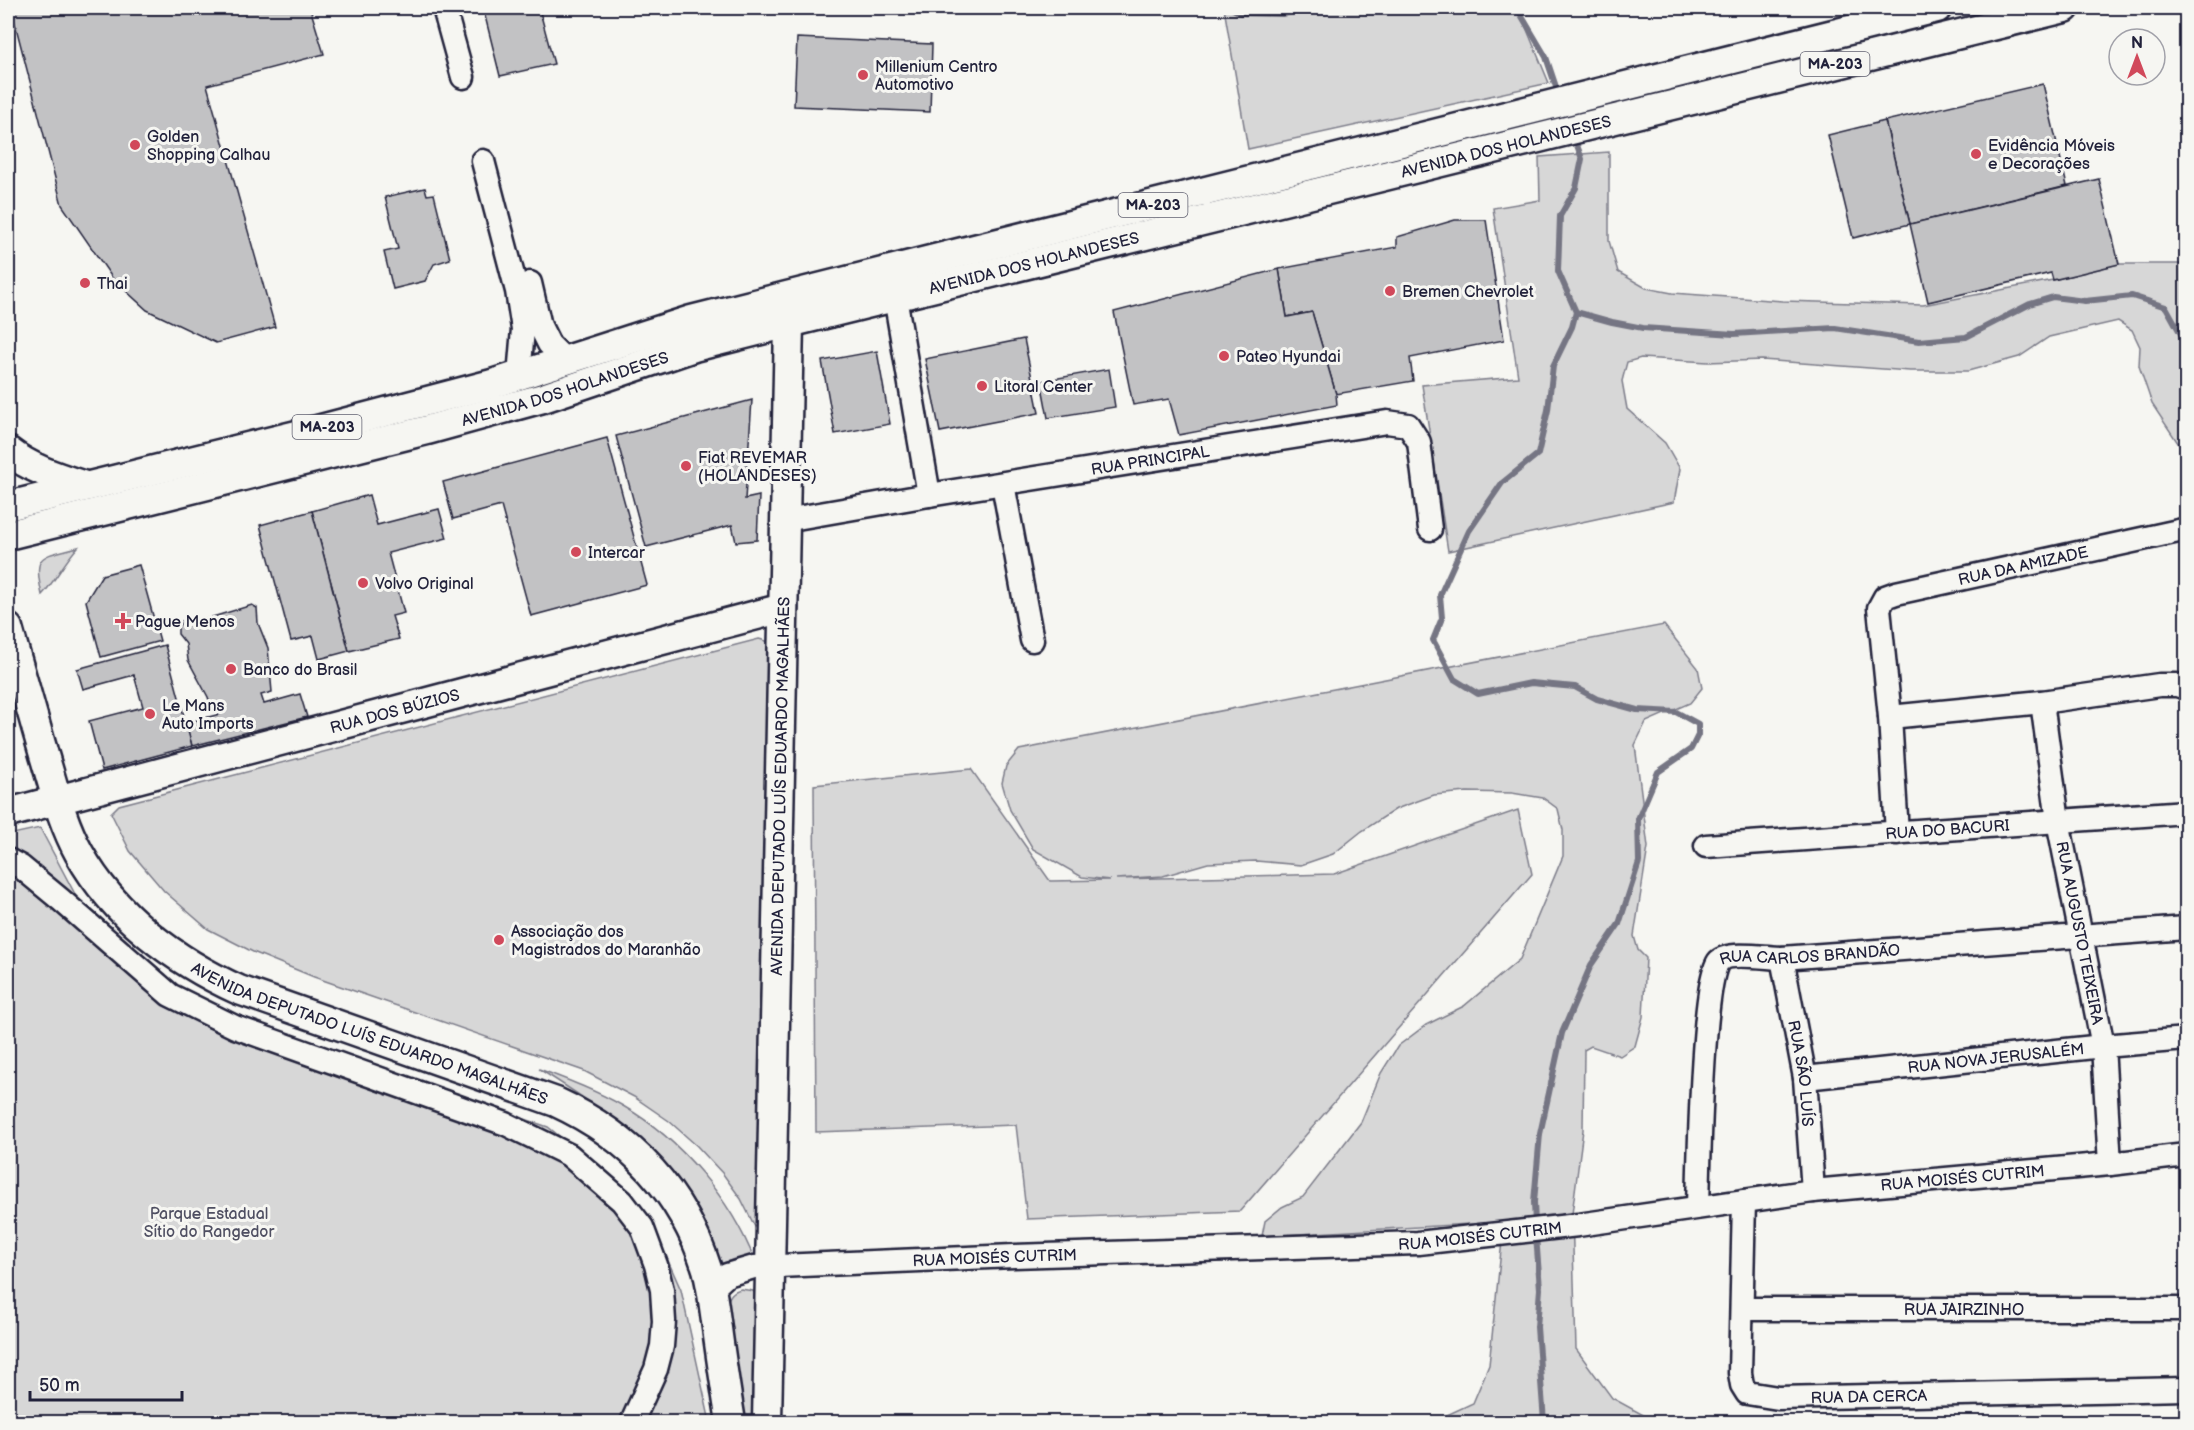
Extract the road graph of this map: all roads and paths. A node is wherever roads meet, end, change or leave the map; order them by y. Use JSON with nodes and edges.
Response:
{"nodes":[{"id":1,"x":444,"y":8,"type":"edge"},
{"id":2,"x":1937,"y":8,"type":"edge"},
{"id":3,"x":2065,"y":8,"type":"edge"},
{"id":4,"x":463,"y":77,"type":"dead end"},
{"id":5,"x":896,"y":297,"type":"junction"},
{"id":6,"x":770,"y":301,"type":"junction"},
{"id":7,"x":789,"y":323,"type":"junction"},
{"id":8,"x":566,"y":361,"type":"junction"},
{"id":9,"x":519,"y":376,"type":"junction"},
{"id":10,"x":8,"y":451,"type":"edge"},
{"id":11,"x":1003,"y":484,"type":"junction"},
{"id":12,"x":85,"y":486,"type":"junction"},
{"id":13,"x":929,"y":495,"type":"junction"},
{"id":14,"x":8,"y":506,"type":"edge"},
{"id":15,"x":785,"y":520,"type":"junction"},
{"id":16,"x":1430,"y":529,"type":"dead end"},
{"id":17,"x":2182,"y":530,"type":"dead end"},
{"id":18,"x":8,"y":534,"type":"edge"},
{"id":19,"x":783,"y":608,"type":"junction"},
{"id":20,"x":8,"y":628,"type":"edge"},
{"id":21,"x":1032,"y":640,"type":"dead end"},
{"id":22,"x":2187,"y":688,"type":"edge"},
{"id":23,"x":2042,"y":702,"type":"junction"},
{"id":24,"x":1890,"y":717,"type":"junction"},
{"id":25,"x":58,"y":801,"type":"junction"},
{"id":26,"x":8,"y":810,"type":"edge"},
{"id":27,"x":2187,"y":812,"type":"edge"},
{"id":28,"x":2058,"y":821,"type":"junction"},
{"id":29,"x":1898,"y":833,"type":"junction"},
{"id":30,"x":1706,"y":846,"type":"dead end"},
{"id":31,"x":8,"y":860,"type":"edge"},
{"id":32,"x":2187,"y":928,"type":"edge"},
{"id":33,"x":2080,"y":935,"type":"junction"},
{"id":34,"x":1782,"y":958,"type":"junction"},
{"id":35,"x":2187,"y":1039,"type":"edge"},
{"id":36,"x":2103,"y":1046,"type":"junction"},
{"id":37,"x":1805,"y":1078,"type":"junction"},
{"id":38,"x":2187,"y":1155,"type":"edge"},
{"id":39,"x":2110,"y":1164,"type":"junction"},
{"id":40,"x":1813,"y":1191,"type":"junction"},
{"id":41,"x":1744,"y":1201,"type":"junction"},
{"id":42,"x":1698,"y":1207,"type":"junction"},
{"id":43,"x":771,"y":1266,"type":"junction"},
{"id":44,"x":711,"y":1290,"type":"junction"},
{"id":45,"x":1742,"y":1310,"type":"junction"},
{"id":46,"x":2187,"y":1310,"type":"edge"},
{"id":47,"x":2187,"y":1389,"type":"edge"},
{"id":48,"x":632,"y":1422,"type":"edge"},
{"id":49,"x":731,"y":1422,"type":"edge"},
{"id":50,"x":767,"y":1422,"type":"edge"}],
"edges":[{"from":1,"to":4,"type":"street"},
{"from":2,"to":6,"type":"main road","name":"AVENIDA DOS HOLANDESES","number":"MA-203"},
{"from":3,"to":5,"type":"main road","name":"AVENIDA DOS HOLANDESES","number":"MA-203"},
{"from":5,"to":7,"type":"main road","name":"AVENIDA DOS HOLANDESES","number":"MA-203"},
{"from":5,"to":13,"type":"street"},
{"from":6,"to":7,"type":"main road"},
{"from":6,"to":8,"type":"main road","name":"AVENIDA DOS HOLANDESES","number":"MA-203"},
{"from":7,"to":15,"type":"main road","name":"AVENIDA DEPUTADO LUÍS EDUARDO MAGALHÃES"},
{"from":7,"to":18,"type":"main road","name":"AVENIDA DOS HOLANDESES","number":"MA-203"},
{"from":8,"to":9,"type":"main road","name":"AVENIDA DOS HOLANDESES","number":"MA-203"},
{"from":8,"to":9,"type":"street"},
{"from":9,"to":12,"type":"main road","name":"AVENIDA DOS HOLANDESES","number":"MA-203"},
{"from":10,"to":12,"type":"main road"},
{"from":11,"to":13,"type":"street","name":"RUA PRINCIPAL"},
{"from":11,"to":16,"type":"street","name":"RUA PRINCIPAL"},
{"from":11,"to":21,"type":"street"},
{"from":12,"to":14,"type":"main road","name":"AVENIDA DOS HOLANDESES","number":"MA-203"},
{"from":13,"to":15,"type":"street","name":"RUA PRINCIPAL"},
{"from":15,"to":19,"type":"main road","name":"AVENIDA DEPUTADO LUÍS EDUARDO MAGALHÃES"},
{"from":17,"to":24,"type":"street","name":"RUA DA AMIZADE"},
{"from":19,"to":25,"type":"main road","name":"RUA DOS BÚZIOS"},
{"from":19,"to":43,"type":"main road","name":"AVENIDA DEPUTADO LUÍS EDUARDO MAGALHÃES"},
{"from":20,"to":25,"type":"main road","name":"AVENIDA DEPUTADO LUÍS EDUARDO MAGALHÃES"},
{"from":22,"to":23,"type":"street"},
{"from":23,"to":24,"type":"street"},
{"from":23,"to":28,"type":"street","name":"RUA AUGUSTO TEIXEIRA"},
{"from":24,"to":29,"type":"street"},
{"from":25,"to":26,"type":"main road","name":"RUA DOS BÚZIOS"},
{"from":25,"to":44,"type":"main road","name":"AVENIDA DEPUTADO LUÍS EDUARDO MAGALHÃES"},
{"from":27,"to":28,"type":"street","name":"RUA DO BACURI"},
{"from":28,"to":29,"type":"street","name":"RUA DO BACURI"},
{"from":28,"to":33,"type":"street","name":"RUA AUGUSTO TEIXEIRA"},
{"from":29,"to":30,"type":"street","name":"RUA DO BACURI"},
{"from":31,"to":48,"type":"street"},
{"from":32,"to":33,"type":"street"},
{"from":33,"to":34,"type":"street","name":"RUA CARLOS BRANDÃO"},
{"from":33,"to":36,"type":"street","name":"RUA AUGUSTO TEIXEIRA"},
{"from":34,"to":37,"type":"street","name":"RUA SÃO LUÍS"},
{"from":34,"to":42,"type":"street","name":"RUA CARLOS BRANDÃO"},
{"from":35,"to":36,"type":"street","name":"RUA NOVA JERUSALÉM"},
{"from":36,"to":37,"type":"street","name":"RUA NOVA JERUSALÉM"},
{"from":36,"to":39,"type":"street","name":"RUA AUGUSTO TEIXEIRA"},
{"from":37,"to":40,"type":"street","name":"RUA SÃO LUÍS"},
{"from":38,"to":39,"type":"street","name":"RUA MOISÉS CUTRIM"},
{"from":39,"to":40,"type":"street","name":"RUA MOISÉS CUTRIM"},
{"from":40,"to":41,"type":"street","name":"RUA MOISÉS CUTRIM"},
{"from":41,"to":42,"type":"street","name":"RUA MOISÉS CUTRIM"},
{"from":41,"to":45,"type":"street","name":"RUA DA CERCA"},
{"from":42,"to":43,"type":"street","name":"RUA MOISÉS CUTRIM"},
{"from":43,"to":44,"type":"street","name":"RUA MOISÉS CUTRIM"},
{"from":43,"to":50,"type":"main road","name":"AVENIDA DEPUTADO LUÍS EDUARDO MAGALHÃES"},
{"from":44,"to":49,"type":"main road","name":"AVENIDA DEPUTADO LUÍS EDUARDO MAGALHÃES"},
{"from":45,"to":46,"type":"street","name":"RUA JAIRZINHO"},
{"from":45,"to":47,"type":"street","name":"RUA DA CERCA"}]}
